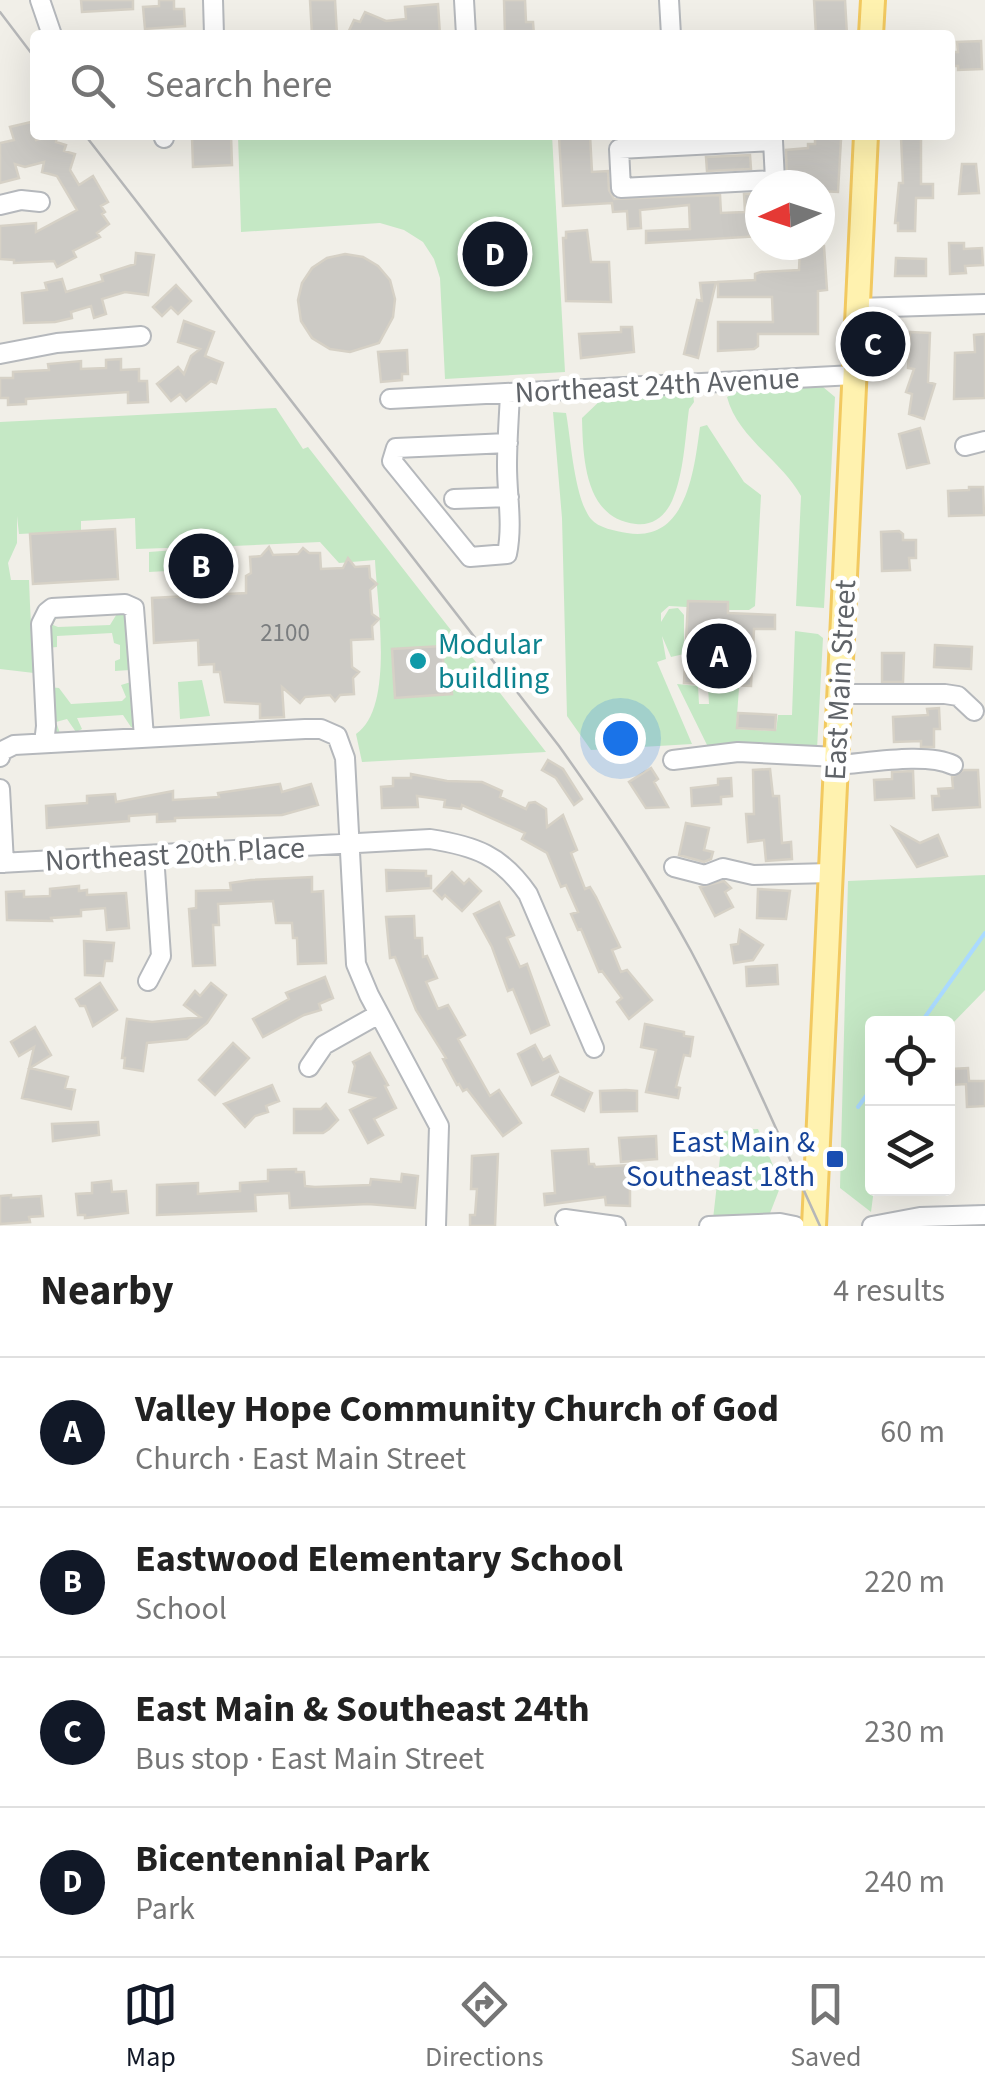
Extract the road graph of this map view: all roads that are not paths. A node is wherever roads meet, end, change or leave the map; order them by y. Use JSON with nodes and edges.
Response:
{"nodes":[{"id":1,"x":40,"y":0,"type":"edge"},
{"id":2,"x":212,"y":0,"type":"edge"},
{"id":3,"x":464,"y":0,"type":"edge"},
{"id":4,"x":669,"y":0,"type":"edge"},
{"id":5,"x":873,"y":0,"type":"edge"},
{"id":6,"x":50,"y":30,"type":"edge"},
{"id":7,"x":214,"y":30,"type":"edge"},
{"id":8,"x":466,"y":30,"type":"edge"},
{"id":9,"x":671,"y":30,"type":"edge"},
{"id":10,"x":871,"y":30,"type":"edge"},
{"id":11,"x":678,"y":140,"type":"edge"},
{"id":12,"x":866,"y":140,"type":"edge"},
{"id":13,"x":40,"y":202,"type":"dead end"},
{"id":14,"x":0,"y":205,"type":"edge"},
{"id":15,"x":985,"y":304,"type":"edge"},
{"id":16,"x":857,"y":308,"type":"junction"},
{"id":17,"x":141,"y":336,"type":"dead end"},
{"id":18,"x":0,"y":354,"type":"edge"},
{"id":19,"x":854,"y":375,"type":"junction"},
{"id":20,"x":510,"y":392,"type":"junction"},
{"id":21,"x":390,"y":399,"type":"dead end"},
{"id":22,"x":985,"y":442,"type":"edge"},
{"id":23,"x":508,"y":443,"type":"junction"},
{"id":24,"x":964,"y":446,"type":"dead end"},
{"id":25,"x":509,"y":497,"type":"junction"},
{"id":26,"x":454,"y":499,"type":"dead end"},
{"id":27,"x":840,"y":694,"type":"junction"},
{"id":28,"x":974,"y":712,"type":"dead end"},
{"id":29,"x":144,"y":737,"type":"junction"},
{"id":30,"x":44,"y":743,"type":"junction"},
{"id":31,"x":0,"y":756,"type":"edge"},
{"id":32,"x":672,"y":760,"type":"dead end"},
{"id":33,"x":836,"y":761,"type":"junction"},
{"id":34,"x":953,"y":766,"type":"dead end"},
{"id":35,"x":0,"y":789,"type":"edge"},
{"id":36,"x":349,"y":844,"type":"junction"},
{"id":37,"x":154,"y":855,"type":"junction"},
{"id":38,"x":2,"y":863,"type":"edge"},
{"id":39,"x":674,"y":866,"type":"dead end"},
{"id":40,"x":831,"y":873,"type":"junction"},
{"id":41,"x":148,"y":981,"type":"dead end"},
{"id":42,"x":379,"y":1014,"type":"junction"},
{"id":43,"x":594,"y":1048,"type":"dead end"},
{"id":44,"x":308,"y":1066,"type":"dead end"},
{"id":45,"x":985,"y":1214,"type":"edge"},
{"id":46,"x":565,"y":1219,"type":"dead end"},
{"id":47,"x":436,"y":1226,"type":"edge"},
{"id":48,"x":616,"y":1226,"type":"edge"},
{"id":49,"x":709,"y":1226,"type":"edge"},
{"id":50,"x":795,"y":1226,"type":"edge"},
{"id":51,"x":814,"y":1226,"type":"edge"},
{"id":52,"x":872,"y":1226,"type":"edge"}],
"edges":[{"from":1,"to":6,"type":"street"},
{"from":2,"to":7,"type":"street"},
{"from":3,"to":8,"type":"street"},
{"from":4,"to":9,"type":"street"},
{"from":5,"to":10,"type":"main road"},
{"from":11,"to":11,"type":"street"},
{"from":12,"to":16,"type":"main road","name":"East Main Street"},
{"from":13,"to":14,"type":"street"},
{"from":15,"to":16,"type":"street"},
{"from":16,"to":19,"type":"main road","name":"East Main Street"},
{"from":17,"to":18,"type":"street"},
{"from":19,"to":20,"type":"street","name":"Northeast 24th Avenue"},
{"from":19,"to":27,"type":"main road","name":"East Main Street"},
{"from":20,"to":21,"type":"street","name":"Northeast 24th Avenue"},
{"from":20,"to":23,"type":"street"},
{"from":22,"to":24,"type":"street"},
{"from":23,"to":25,"type":"street"},
{"from":23,"to":25,"type":"street"},
{"from":25,"to":26,"type":"street"},
{"from":27,"to":28,"type":"street"},
{"from":27,"to":33,"type":"main road","name":"East Main Street"},
{"from":29,"to":30,"type":"street"},
{"from":29,"to":30,"type":"street"},
{"from":29,"to":36,"type":"street"},
{"from":30,"to":31,"type":"street"},
{"from":32,"to":33,"type":"street"},
{"from":33,"to":34,"type":"street"},
{"from":33,"to":40,"type":"main road","name":"East Main Street"},
{"from":35,"to":38,"type":"street"},
{"from":36,"to":37,"type":"street","name":"Northeast 20th Place"},
{"from":36,"to":42,"type":"street"},
{"from":36,"to":43,"type":"street","name":"Northeast 20th Place"},
{"from":37,"to":38,"type":"street","name":"Northeast 20th Place"},
{"from":37,"to":41,"type":"street"},
{"from":39,"to":40,"type":"street"},
{"from":40,"to":51,"type":"main road","name":"East Main Street"},
{"from":42,"to":44,"type":"street"},
{"from":42,"to":47,"type":"street"},
{"from":45,"to":52,"type":"street"},
{"from":46,"to":48,"type":"street"},
{"from":49,"to":50,"type":"street"}]}
